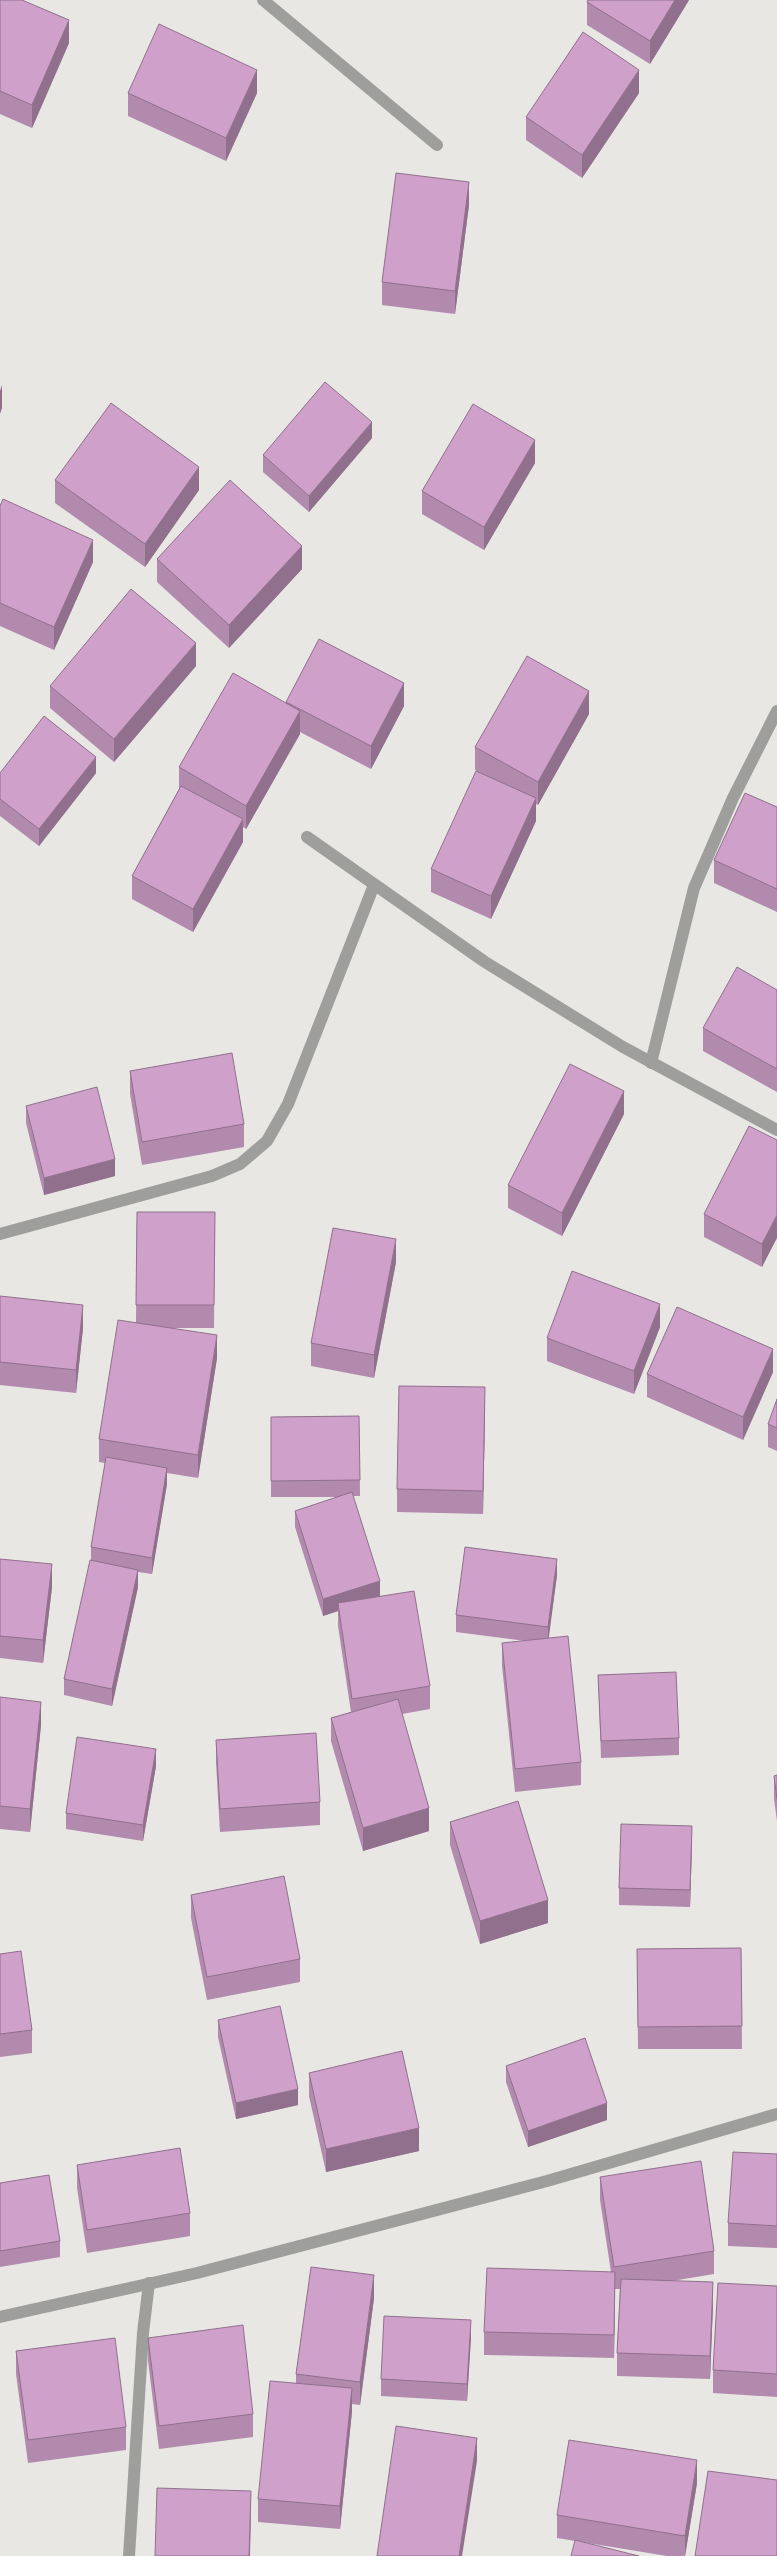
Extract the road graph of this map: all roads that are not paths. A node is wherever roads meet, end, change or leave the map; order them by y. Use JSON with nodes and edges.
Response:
{"nodes":[{"id":1,"x":263,"y":0,"type":"edge"},
{"id":2,"x":436,"y":145,"type":"dead end"},
{"id":3,"x":777,"y":711,"type":"edge"},
{"id":4,"x":307,"y":837,"type":"dead end"},
{"id":5,"x":374,"y":885,"type":"junction"},
{"id":6,"x":651,"y":1063,"type":"junction"},
{"id":7,"x":777,"y":1130,"type":"edge"},
{"id":8,"x":0,"y":1234,"type":"edge"},
{"id":9,"x":777,"y":2114,"type":"edge"},
{"id":10,"x":149,"y":2284,"type":"junction"},
{"id":11,"x":0,"y":2317,"type":"edge"},
{"id":12,"x":129,"y":2556,"type":"edge"}],
"edges":[{"from":1,"to":2,"type":"street"},
{"from":3,"to":6,"type":"street"},
{"from":4,"to":5,"type":"street"},
{"from":5,"to":6,"type":"street"},
{"from":5,"to":8,"type":"street"},
{"from":6,"to":7,"type":"street"},
{"from":9,"to":10,"type":"street"},
{"from":10,"to":11,"type":"street"},
{"from":10,"to":12,"type":"street"}]}
